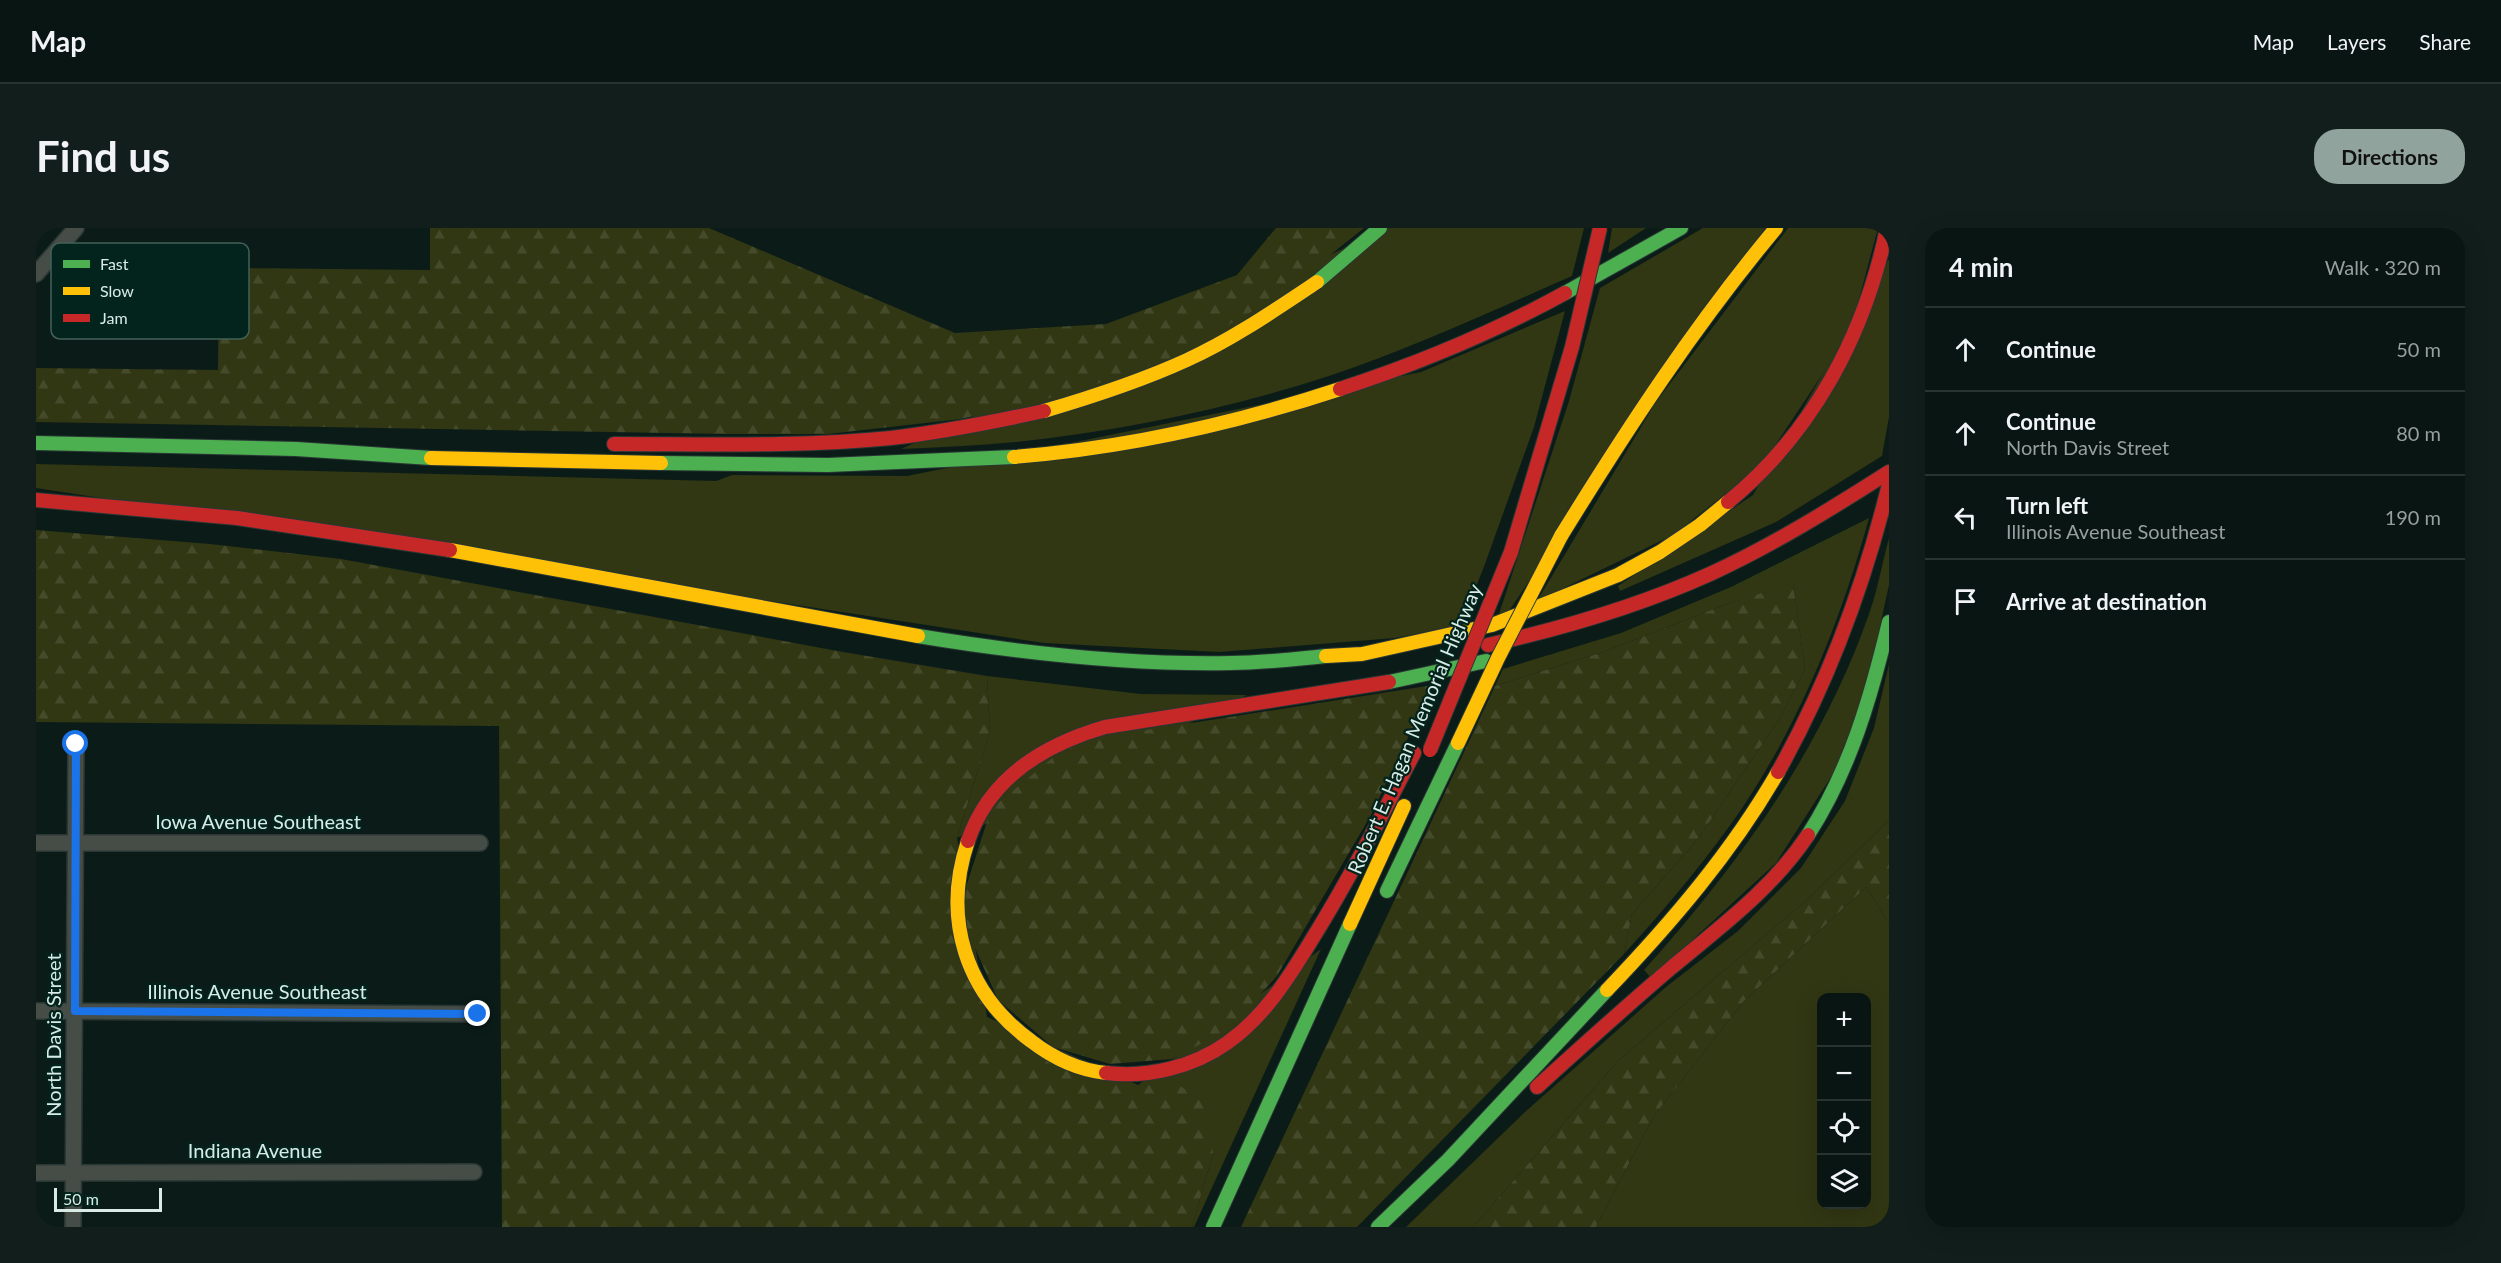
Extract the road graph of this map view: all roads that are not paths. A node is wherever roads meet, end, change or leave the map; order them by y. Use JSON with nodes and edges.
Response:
{"nodes":[{"id":1,"x":76,"y":228,"type":"edge"},
{"id":2,"x":1380,"y":228,"type":"edge"},
{"id":3,"x":1600,"y":228,"type":"edge"},
{"id":4,"x":1682,"y":228,"type":"edge"},
{"id":5,"x":1776,"y":228,"type":"edge"},
{"id":6,"x":1887,"y":228,"type":"edge"},
{"id":7,"x":63,"y":243,"type":"edge"},
{"id":8,"x":51,"y":257,"type":"edge"},
{"id":9,"x":36,"y":274,"type":"edge"},
{"id":10,"x":36,"y":443,"type":"edge"},
{"id":11,"x":445,"y":444,"type":"dead end"},
{"id":12,"x":599,"y":444,"type":"dead end"},
{"id":13,"x":337,"y":451,"type":"junction"},
{"id":14,"x":1889,"y":474,"type":"edge"},
{"id":15,"x":1889,"y":484,"type":"edge"},
{"id":16,"x":36,"y":500,"type":"edge"},
{"id":17,"x":36,"y":513,"type":"edge"},
{"id":18,"x":1889,"y":622,"type":"edge"},
{"id":19,"x":1542,"y":646,"type":"dead end"},
{"id":20,"x":1463,"y":655,"type":"junction"},
{"id":21,"x":1512,"y":655,"type":"dead end"},
{"id":22,"x":1372,"y":665,"type":"dead end"},
{"id":23,"x":76,"y":744,"type":"dead end"},
{"id":24,"x":1417,"y":778,"type":"dead end"},
{"id":25,"x":1408,"y":797,"type":"dead end"},
{"id":26,"x":36,"y":843,"type":"edge"},
{"id":27,"x":76,"y":843,"type":"junction"},
{"id":28,"x":480,"y":843,"type":"dead end"},
{"id":29,"x":1378,"y":908,"type":"dead end"},
{"id":30,"x":36,"y":1011,"type":"edge"},
{"id":31,"x":75,"y":1011,"type":"junction"},
{"id":32,"x":478,"y":1014,"type":"dead end"},
{"id":33,"x":1291,"y":1089,"type":"dead end"},
{"id":34,"x":1456,"y":1151,"type":"junction"},
{"id":35,"x":474,"y":1172,"type":"dead end"},
{"id":36,"x":36,"y":1173,"type":"edge"},
{"id":37,"x":74,"y":1173,"type":"junction"},
{"id":38,"x":1224,"y":1203,"type":"junction"},
{"id":39,"x":73,"y":1227,"type":"edge"},
{"id":40,"x":1213,"y":1227,"type":"edge"},
{"id":41,"x":1378,"y":1227,"type":"edge"}],
"edges":[{"from":1,"to":7,"type":"street"},
{"from":2,"to":12,"type":"highway"},
{"from":3,"to":20,"type":"highway","name":"Robert E. Hagan Memorial Highway","bridge":true},
{"from":4,"to":13,"type":"highway"},
{"from":5,"to":29,"type":"highway","bridge":true},
{"from":6,"to":16,"type":"highway"},
{"from":8,"to":9,"type":"street"},
{"from":10,"to":13,"type":"highway"},
{"from":11,"to":13,"type":"highway"},
{"from":14,"to":19,"type":"highway"},
{"from":14,"to":20,"type":"highway"},
{"from":15,"to":34,"type":"highway"},
{"from":17,"to":22,"type":"highway"},
{"from":18,"to":34,"type":"highway"},
{"from":20,"to":21,"type":"highway","bridge":true},
{"from":20,"to":24,"type":"highway","name":"Robert E. Hagan Memorial Highway","bridge":true},
{"from":23,"to":27,"type":"street","name":"North Davis Street"},
{"from":25,"to":38,"type":"highway","name":"Robert E. Hagan Memorial Highway"},
{"from":26,"to":27,"type":"street","name":"Iowa Avenue Southeast"},
{"from":27,"to":28,"type":"street","name":"Iowa Avenue Southeast"},
{"from":27,"to":31,"type":"street","name":"North Davis Street"},
{"from":30,"to":31,"type":"street","name":"Illinois Avenue Southeast"},
{"from":31,"to":32,"type":"street","name":"Illinois Avenue Southeast"},
{"from":31,"to":37,"type":"street","name":"North Davis Street"},
{"from":33,"to":38,"type":"highway"},
{"from":34,"to":41,"type":"highway"},
{"from":35,"to":37,"type":"street","name":"Indiana Avenue"},
{"from":36,"to":37,"type":"street","name":"Indiana Avenue"},
{"from":37,"to":39,"type":"street","name":"North Davis Street"},
{"from":38,"to":40,"type":"highway","name":"Robert E. Hagan Memorial Highway"}]}
